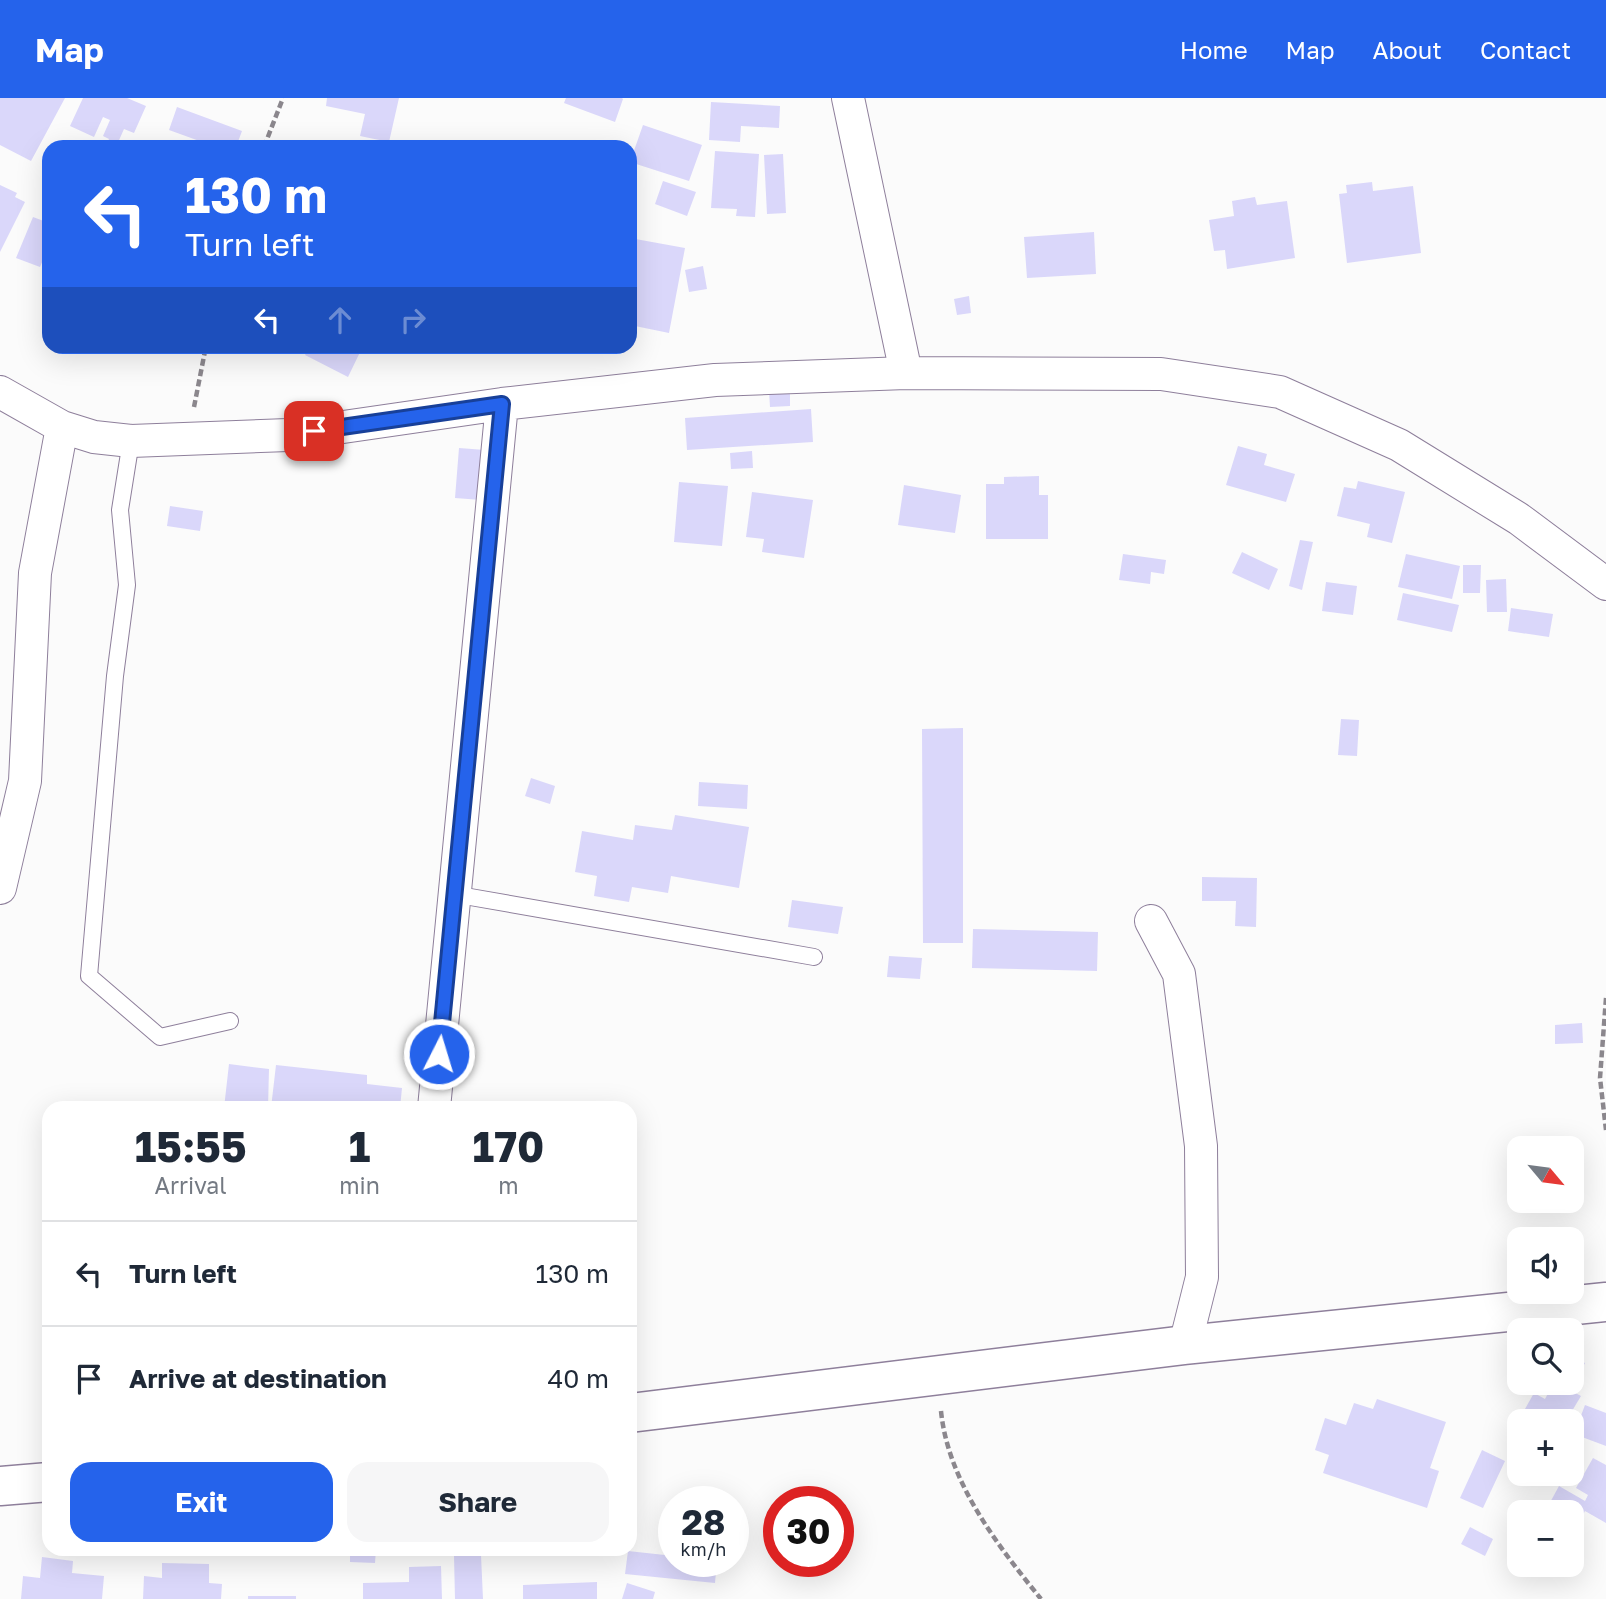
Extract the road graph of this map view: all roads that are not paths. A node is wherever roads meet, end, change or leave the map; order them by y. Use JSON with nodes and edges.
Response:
{"nodes":[{"id":1,"x":848,"y":98,"type":"edge"},
{"id":2,"x":906,"y":373,"type":"junction"},
{"id":3,"x":0,"y":392,"type":"edge"},
{"id":4,"x":502,"y":404,"type":"junction"},
{"id":5,"x":62,"y":427,"type":"junction"},
{"id":6,"x":131,"y":441,"type":"junction"},
{"id":7,"x":1606,"y":584,"type":"edge"},
{"id":8,"x":0,"y":888,"type":"edge"},
{"id":9,"x":453,"y":894,"type":"junction"},
{"id":10,"x":1151,"y":921,"type":"dead end"},
{"id":11,"x":814,"y":957,"type":"dead end"},
{"id":12,"x":230,"y":1021,"type":"dead end"},
{"id":13,"x":435,"y":1101,"type":"edge"},
{"id":14,"x":1606,"y":1302,"type":"edge"},
{"id":15,"x":1185,"y":1345,"type":"junction"},
{"id":16,"x":637,"y":1412,"type":"edge"},
{"id":17,"x":42,"y":1483,"type":"edge"},
{"id":18,"x":0,"y":1486,"type":"edge"}],
"edges":[{"from":1,"to":2,"type":"street"},
{"from":2,"to":4,"type":"street"},
{"from":2,"to":7,"type":"street"},
{"from":3,"to":5,"type":"street"},
{"from":4,"to":6,"type":"street"},
{"from":4,"to":9,"type":"street"},
{"from":5,"to":6,"type":"street"},
{"from":5,"to":8,"type":"street"},
{"from":6,"to":12,"type":"lane"},
{"from":9,"to":11,"type":"lane"},
{"from":9,"to":13,"type":"street"},
{"from":10,"to":15,"type":"street"},
{"from":14,"to":15,"type":"street"},
{"from":15,"to":16,"type":"street"},
{"from":17,"to":18,"type":"street"}]}
